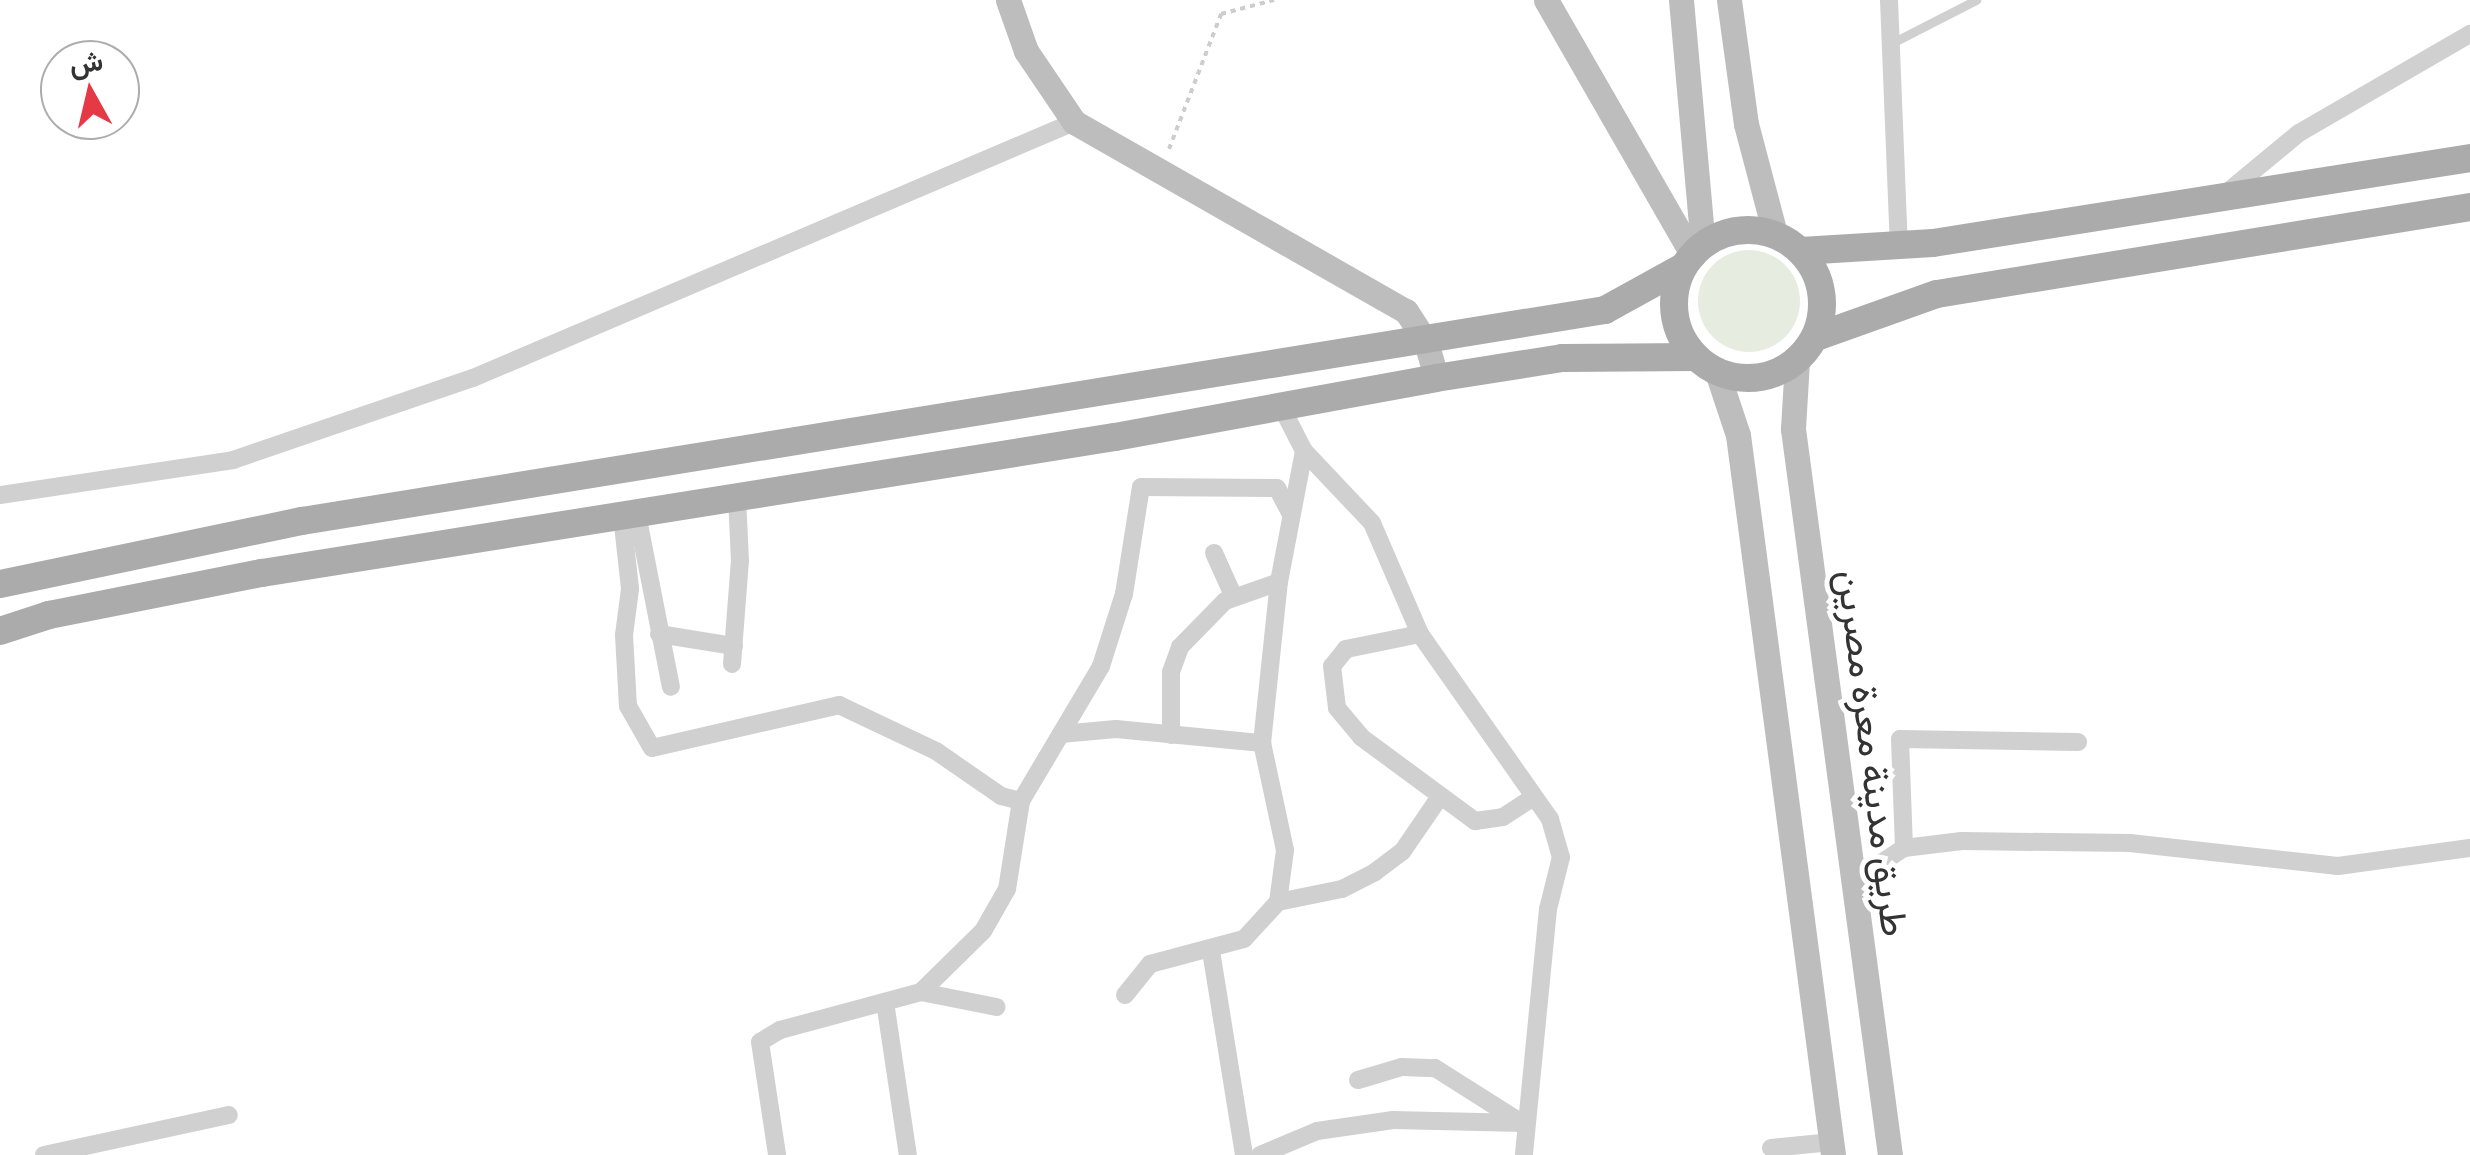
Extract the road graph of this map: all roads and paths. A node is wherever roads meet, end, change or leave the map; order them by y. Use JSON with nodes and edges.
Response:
{"nodes":[{"id":1,"x":1008,"y":0,"type":"edge"},
{"id":2,"x":1274,"y":0,"type":"edge"},
{"id":3,"x":1546,"y":0,"type":"edge"},
{"id":4,"x":1681,"y":0,"type":"edge"},
{"id":5,"x":1729,"y":0,"type":"edge"},
{"id":6,"x":1889,"y":0,"type":"edge"},
{"id":7,"x":1976,"y":0,"type":"edge"},
{"id":8,"x":2470,"y":34,"type":"edge"},
{"id":9,"x":1888,"y":45,"type":"junction"},
{"id":10,"x":1074,"y":122,"type":"junction"},
{"id":11,"x":2470,"y":158,"type":"edge"},
{"id":12,"x":1160,"y":172,"type":"junction"},
{"id":13,"x":2220,"y":199,"type":"junction"},
{"id":14,"x":2470,"y":207,"type":"edge"},
{"id":15,"x":1775,"y":234,"type":"junction"},
{"id":16,"x":1899,"y":246,"type":"junction"},
{"id":17,"x":1801,"y":251,"type":"junction"},
{"id":18,"x":1693,"y":256,"type":"junction"},
{"id":19,"x":1816,"y":337,"type":"junction"},
{"id":20,"x":1426,"y":342,"type":"junction"},
{"id":21,"x":1797,"y":361,"type":"junction"},
{"id":22,"x":1706,"y":365,"type":"junction"},
{"id":23,"x":1436,"y":378,"type":"junction"},
{"id":24,"x":1282,"y":408,"type":"junction"},
{"id":25,"x":1304,"y":450,"type":"junction"},
{"id":26,"x":0,"y":495,"type":"edge"},
{"id":27,"x":737,"y":498,"type":"junction"},
{"id":28,"x":629,"y":515,"type":"junction"},
{"id":29,"x":1291,"y":515,"type":"junction"},
{"id":30,"x":1214,"y":553,"type":"dead end"},
{"id":31,"x":1279,"y":582,"type":"junction"},
{"id":32,"x":0,"y":584,"type":"edge"},
{"id":33,"x":1233,"y":596,"type":"junction"},
{"id":34,"x":0,"y":631,"type":"edge"},
{"id":35,"x":660,"y":634,"type":"junction"},
{"id":36,"x":1420,"y":634,"type":"junction"},
{"id":37,"x":672,"y":687,"type":"dead end"},
{"id":38,"x":1061,"y":734,"type":"junction"},
{"id":39,"x":1171,"y":735,"type":"junction"},
{"id":40,"x":1262,"y":742,"type":"junction"},
{"id":41,"x":2078,"y":742,"type":"dead end"},
{"id":42,"x":1439,"y":798,"type":"junction"},
{"id":43,"x":1532,"y":798,"type":"junction"},
{"id":44,"x":1021,"y":801,"type":"junction"},
{"id":45,"x":1904,"y":848,"type":"junction"},
{"id":46,"x":2470,"y":848,"type":"edge"},
{"id":47,"x":1852,"y":882,"type":"junction"},
{"id":48,"x":1278,"y":902,"type":"junction"},
{"id":49,"x":1211,"y":951,"type":"junction"},
{"id":50,"x":921,"y":992,"type":"junction"},
{"id":51,"x":1124,"y":995,"type":"dead end"},
{"id":52,"x":885,"y":1002,"type":"junction"},
{"id":53,"x":997,"y":1007,"type":"dead end"},
{"id":54,"x":1358,"y":1080,"type":"dead end"},
{"id":55,"x":230,"y":1115,"type":"dead end"},
{"id":56,"x":1523,"y":1123,"type":"junction"},
{"id":57,"x":1771,"y":1148,"type":"dead end"},
{"id":58,"x":1833,"y":1148,"type":"edge"},
{"id":59,"x":44,"y":1155,"type":"edge"},
{"id":60,"x":776,"y":1155,"type":"edge"},
{"id":61,"x":908,"y":1155,"type":"edge"},
{"id":62,"x":1244,"y":1155,"type":"edge"},
{"id":63,"x":1260,"y":1155,"type":"edge"},
{"id":64,"x":1524,"y":1155,"type":"edge"},
{"id":65,"x":1890,"y":1155,"type":"edge"}],
"edges":[{"from":1,"to":10,"type":"main road"},
{"from":2,"to":12,"type":"path"},
{"from":3,"to":18,"type":"main road"},
{"from":4,"to":18,"type":"main road"},
{"from":5,"to":15,"type":"main road"},
{"from":6,"to":9,"type":"street"},
{"from":7,"to":9,"type":"lane"},
{"from":8,"to":13,"type":"street"},
{"from":9,"to":16,"type":"street"},
{"from":10,"to":12,"type":"main road"},
{"from":10,"to":26,"type":"street"},
{"from":11,"to":13,"type":"main road"},
{"from":12,"to":20,"type":"main road"},
{"from":13,"to":16,"type":"main road"},
{"from":14,"to":19,"type":"main road"},
{"from":15,"to":17,"type":"main road"},
{"from":15,"to":18,"type":"main road"},
{"from":16,"to":17,"type":"main road"},
{"from":17,"to":19,"type":"main road"},
{"from":18,"to":20,"type":"main road"},
{"from":18,"to":22,"type":"main road"},
{"from":19,"to":21,"type":"main road"},
{"from":20,"to":23,"type":"main road"},
{"from":20,"to":32,"type":"main road"},
{"from":21,"to":22,"type":"main road"},
{"from":21,"to":47,"type":"main road","name":"طريق مدينة معرة مصرين"},
{"from":22,"to":23,"type":"main road"},
{"from":22,"to":58,"type":"main road"},
{"from":23,"to":24,"type":"main road"},
{"from":24,"to":25,"type":"street"},
{"from":24,"to":27,"type":"main road"},
{"from":25,"to":29,"type":"street"},
{"from":25,"to":36,"type":"street"},
{"from":27,"to":28,"type":"main road"},
{"from":27,"to":35,"type":"street"},
{"from":28,"to":34,"type":"main road"},
{"from":28,"to":35,"type":"street"},
{"from":28,"to":44,"type":"street"},
{"from":29,"to":31,"type":"street"},
{"from":29,"to":38,"type":"street"},
{"from":30,"to":33,"type":"street"},
{"from":31,"to":33,"type":"street"},
{"from":31,"to":40,"type":"street"},
{"from":33,"to":39,"type":"street"},
{"from":35,"to":37,"type":"street"},
{"from":36,"to":42,"type":"street"},
{"from":36,"to":43,"type":"street"},
{"from":38,"to":39,"type":"street"},
{"from":38,"to":44,"type":"street"},
{"from":39,"to":40,"type":"street"},
{"from":40,"to":48,"type":"street"},
{"from":41,"to":45,"type":"street"},
{"from":42,"to":43,"type":"street"},
{"from":42,"to":48,"type":"street"},
{"from":43,"to":56,"type":"street"},
{"from":44,"to":50,"type":"street"},
{"from":45,"to":46,"type":"street"},
{"from":45,"to":47,"type":"street"},
{"from":47,"to":65,"type":"main road","name":"طريق مدينة معرة مصرين"},
{"from":48,"to":49,"type":"street"},
{"from":49,"to":51,"type":"street"},
{"from":49,"to":62,"type":"street"},
{"from":50,"to":52,"type":"street"},
{"from":50,"to":53,"type":"street"},
{"from":52,"to":60,"type":"street"},
{"from":52,"to":61,"type":"street"},
{"from":54,"to":56,"type":"street"},
{"from":55,"to":59,"type":"street"},
{"from":56,"to":63,"type":"street"},
{"from":56,"to":64,"type":"street"},
{"from":57,"to":58,"type":"street"}]}
